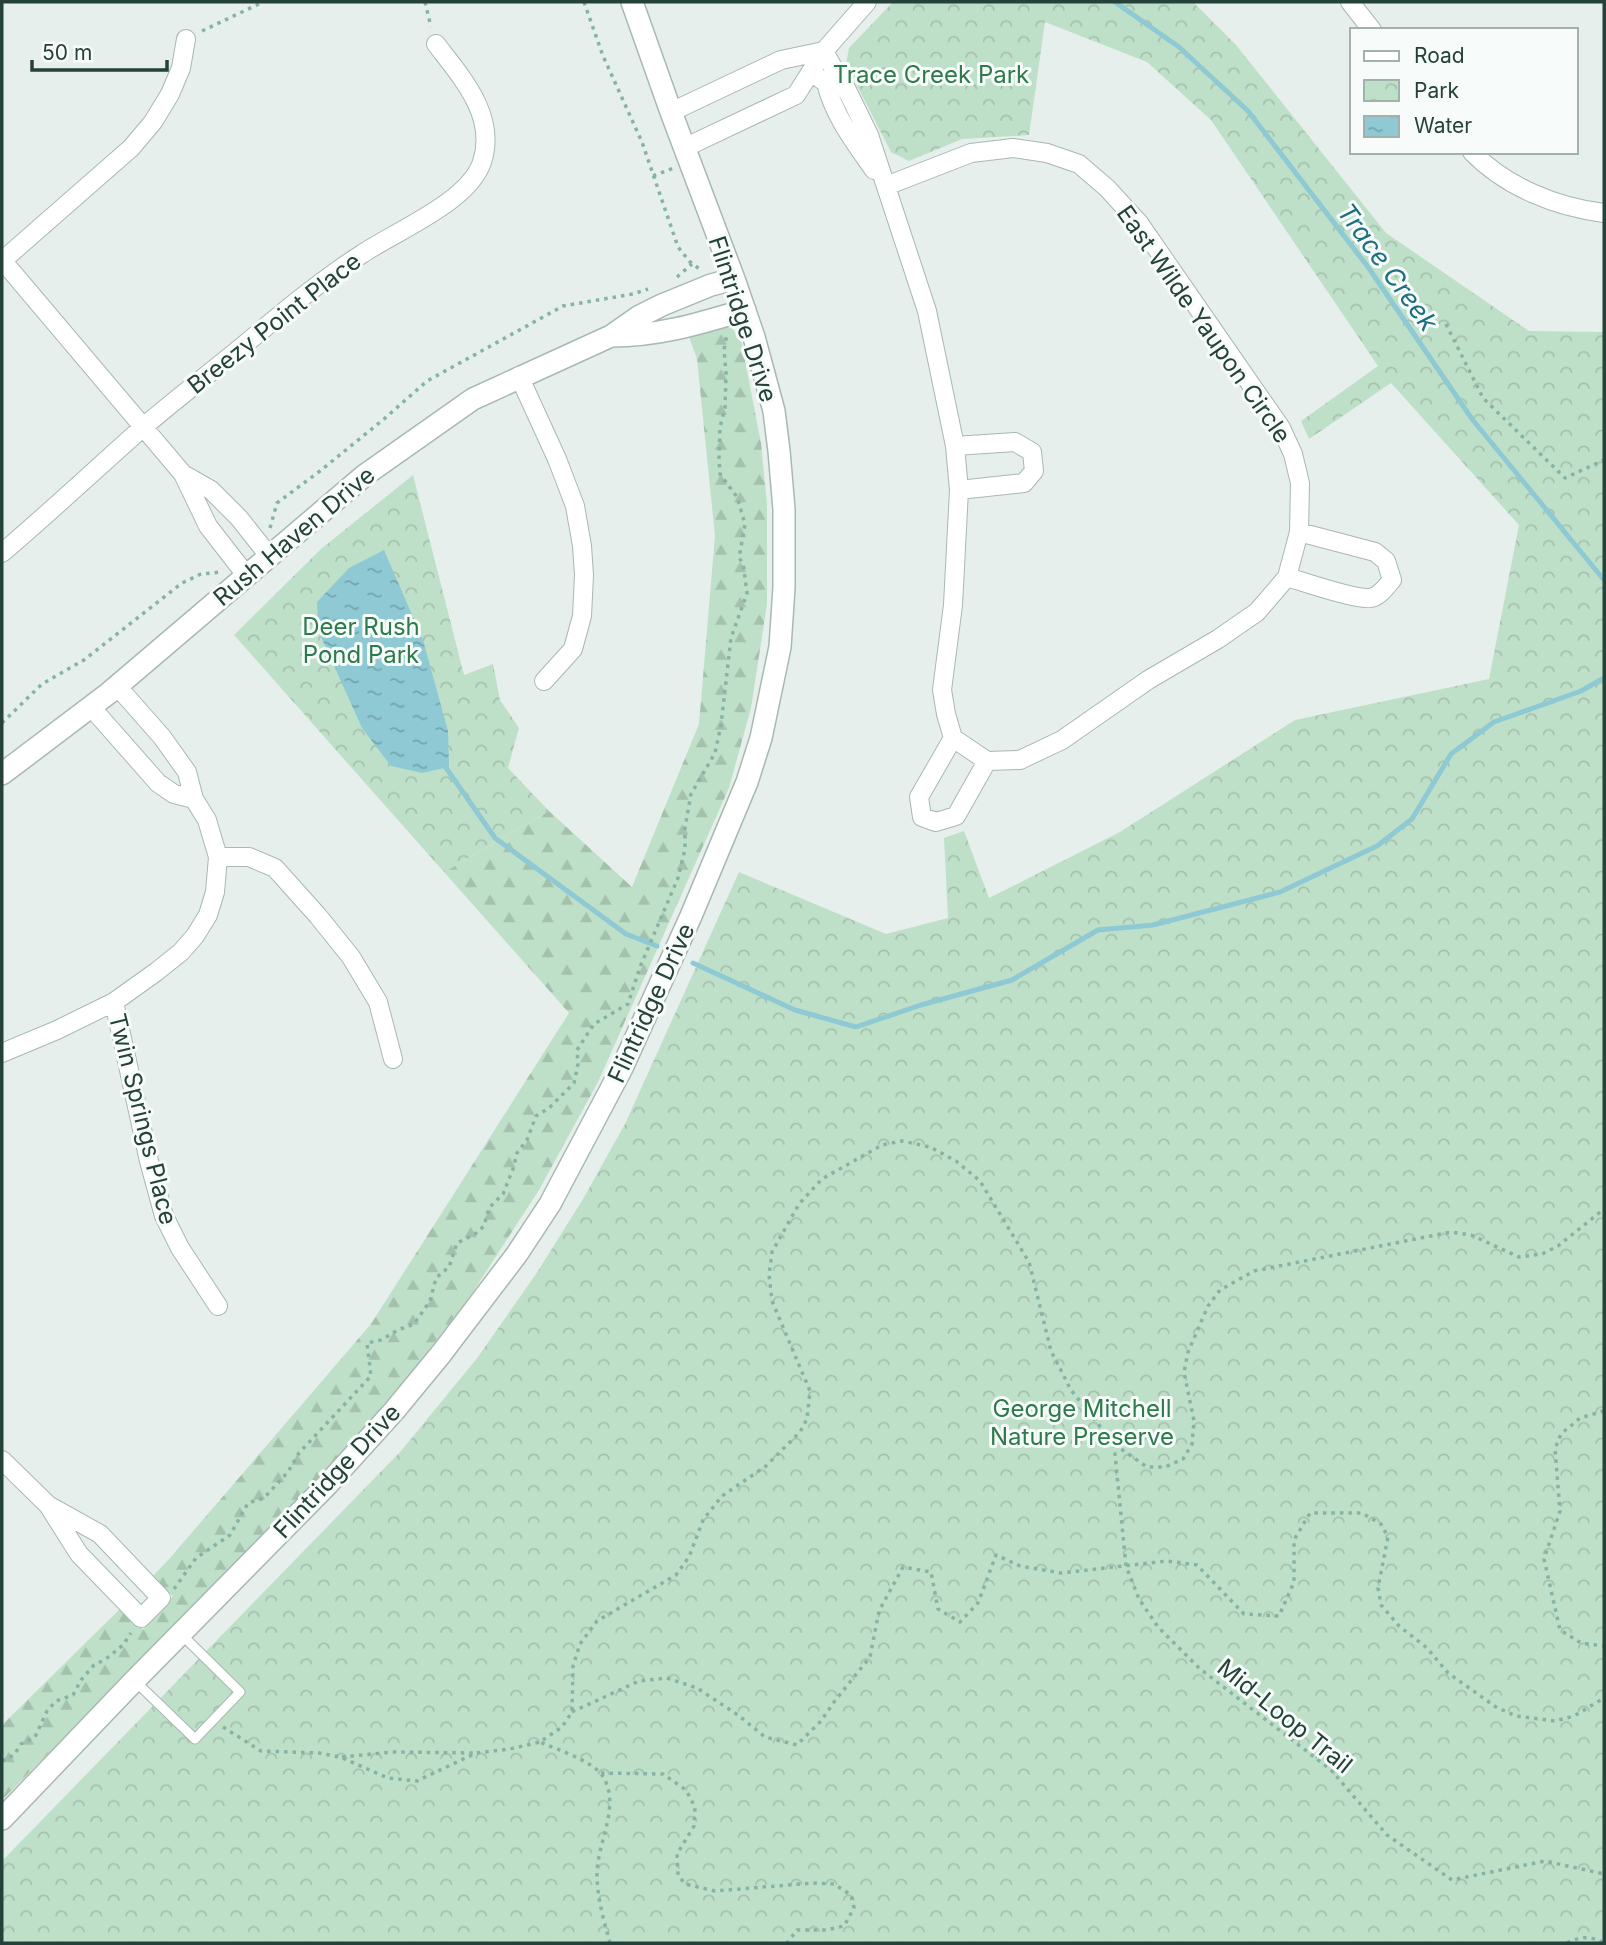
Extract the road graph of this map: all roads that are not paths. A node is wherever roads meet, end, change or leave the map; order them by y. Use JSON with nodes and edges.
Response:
{"nodes":[{"id":1,"x":632,"y":2,"type":"edge"},
{"id":2,"x":1354,"y":3,"type":"edge"},
{"id":3,"x":861,"y":4,"type":"edge"},
{"id":4,"x":1371,"y":28,"type":"edge"},
{"id":5,"x":186,"y":39,"type":"road end"},
{"id":6,"x":436,"y":44,"type":"road end"},
{"id":7,"x":824,"y":51,"type":"junction"},
{"id":8,"x":811,"y":72,"type":"junction"},
{"id":9,"x":671,"y":112,"type":"junction"},
{"id":10,"x":1474,"y":154,"type":"edge"},
{"id":11,"x":683,"y":156,"type":"junction"},
{"id":12,"x":886,"y":186,"type":"junction"},
{"id":13,"x":1604,"y":213,"type":"edge"},
{"id":14,"x":2,"y":260,"type":"edge"},
{"id":15,"x":734,"y":279,"type":"junction"},
{"id":16,"x":745,"y":310,"type":"junction"},
{"id":17,"x":611,"y":336,"type":"junction"},
{"id":18,"x":519,"y":376,"type":"junction"},
{"id":19,"x":144,"y":427,"type":"junction"},
{"id":20,"x":955,"y":446,"type":"junction"},
{"id":21,"x":183,"y":474,"type":"junction"},
{"id":22,"x":959,"y":490,"type":"junction"},
{"id":23,"x":1299,"y":532,"type":"junction"},
{"id":24,"x":2,"y":553,"type":"edge"},
{"id":25,"x":269,"y":556,"type":"junction"},
{"id":26,"x":246,"y":575,"type":"junction"},
{"id":27,"x":1287,"y":578,"type":"junction"},
{"id":28,"x":544,"y":681,"type":"dead end"},
{"id":29,"x":117,"y":685,"type":"junction"},
{"id":30,"x":91,"y":707,"type":"junction"},
{"id":31,"x":953,"y":738,"type":"junction"},
{"id":32,"x":987,"y":761,"type":"junction"},
{"id":33,"x":2,"y":774,"type":"edge"},
{"id":34,"x":194,"y":799,"type":"junction"},
{"id":35,"x":218,"y":857,"type":"junction"},
{"id":36,"x":114,"y":1002,"type":"junction"},
{"id":37,"x":2,"y":1053,"type":"edge"},
{"id":38,"x":393,"y":1059,"type":"dead end"},
{"id":39,"x":218,"y":1306,"type":"dead end"},
{"id":40,"x":2,"y":1460,"type":"edge"},
{"id":41,"x":48,"y":1505,"type":"junction"},
{"id":42,"x":180,"y":1634,"type":"junction"},
{"id":43,"x":134,"y":1681,"type":"junction"},
{"id":44,"x":2,"y":1819,"type":"edge"}],
"edges":[{"from":1,"to":9,"type":"street","name":"Flintridge Drive"},
{"from":2,"to":4,"type":"street"},
{"from":3,"to":7,"type":"street"},
{"from":5,"to":14,"type":"street"},
{"from":6,"to":19,"type":"street","name":"Breezy Point Place"},
{"from":7,"to":8,"type":"street"},
{"from":7,"to":9,"type":"street"},
{"from":7,"to":12,"type":"street"},
{"from":8,"to":11,"type":"street"},
{"from":8,"to":12,"type":"street"},
{"from":9,"to":11,"type":"street","name":"Flintridge Drive"},
{"from":10,"to":13,"type":"street"},
{"from":11,"to":15,"type":"street","name":"Flintridge Drive"},
{"from":12,"to":20,"type":"street"},
{"from":12,"to":23,"type":"street","name":"East Wilde Yaupon Circle"},
{"from":14,"to":19,"type":"street"},
{"from":15,"to":16,"type":"street","name":"Flintridge Drive"},
{"from":15,"to":17,"type":"street","name":"Rush Haven Drive"},
{"from":16,"to":17,"type":"street","name":"Rush Haven Drive"},
{"from":16,"to":42,"type":"street","name":"Flintridge Drive"},
{"from":17,"to":18,"type":"street","name":"Rush Haven Drive"},
{"from":18,"to":25,"type":"street","name":"Rush Haven Drive"},
{"from":18,"to":28,"type":"street"},
{"from":19,"to":21,"type":"street"},
{"from":19,"to":24,"type":"street","name":"Breezy Point Place"},
{"from":20,"to":22,"type":"street"},
{"from":20,"to":22,"type":"street"},
{"from":21,"to":25,"type":"street"},
{"from":21,"to":26,"type":"street"},
{"from":22,"to":31,"type":"street"},
{"from":23,"to":27,"type":"street","name":"East Wilde Yaupon Circle"},
{"from":23,"to":27,"type":"street"},
{"from":25,"to":26,"type":"street","name":"Rush Haven Drive"},
{"from":26,"to":29,"type":"street","name":"Rush Haven Drive"},
{"from":27,"to":32,"type":"street"},
{"from":29,"to":30,"type":"street","name":"Rush Haven Drive"},
{"from":29,"to":34,"type":"street"},
{"from":30,"to":33,"type":"street","name":"Rush Haven Drive"},
{"from":30,"to":34,"type":"street"},
{"from":31,"to":32,"type":"street"},
{"from":31,"to":32,"type":"street"},
{"from":34,"to":35,"type":"street"},
{"from":35,"to":36,"type":"street"},
{"from":35,"to":38,"type":"street"},
{"from":36,"to":37,"type":"street"},
{"from":36,"to":39,"type":"street","name":"Twin Springs Place"},
{"from":40,"to":41,"type":"street"},
{"from":41,"to":41,"type":"street"},
{"from":42,"to":43,"type":"street","name":"Flintridge Drive"},
{"from":42,"to":43,"type":"lane"},
{"from":43,"to":44,"type":"street","name":"Flintridge Drive"}]}
